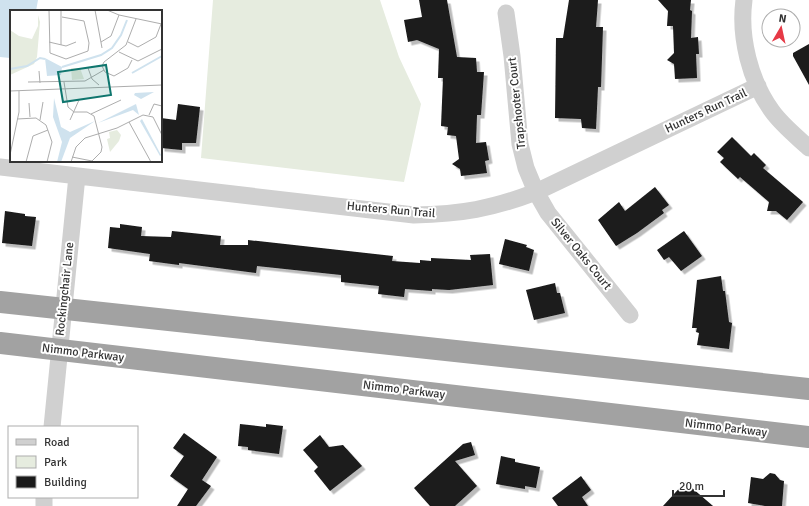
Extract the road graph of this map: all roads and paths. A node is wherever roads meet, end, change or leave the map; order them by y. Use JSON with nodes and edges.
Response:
{"nodes":[{"id":1,"x":744,"y":0,"type":"edge"},
{"id":2,"x":506,"y":13,"type":"dead end"},
{"id":3,"x":758,"y":86,"type":"junction"},
{"id":4,"x":809,"y":148,"type":"edge"},
{"id":5,"x":0,"y":167,"type":"edge"},
{"id":6,"x":77,"y":176,"type":"junction"},
{"id":7,"x":536,"y":192,"type":"junction"},
{"id":8,"x":0,"y":302,"type":"edge"},
{"id":9,"x":63,"y":309,"type":"junction"},
{"id":10,"x":630,"y":315,"type":"dead end"},
{"id":11,"x":0,"y":343,"type":"edge"},
{"id":12,"x":59,"y":350,"type":"junction"},
{"id":13,"x":809,"y":389,"type":"edge"},
{"id":14,"x":52,"y":426,"type":"edge"},
{"id":15,"x":809,"y":437,"type":"edge"}],
"edges":[{"from":1,"to":3,"type":"street"},
{"from":2,"to":7,"type":"street","name":"Trapshooter Court"},
{"from":3,"to":4,"type":"street"},
{"from":3,"to":7,"type":"street","name":"Hunters Run Trail"},
{"from":5,"to":6,"type":"street","name":"Hunters Run Trail"},
{"from":6,"to":7,"type":"street","name":"Hunters Run Trail"},
{"from":6,"to":9,"type":"street","name":"Rockingchair Lane"},
{"from":7,"to":10,"type":"street","name":"Silver Oaks Court"},
{"from":8,"to":9,"type":"highway"},
{"from":9,"to":12,"type":"street","name":"Rockingchair Lane"},
{"from":9,"to":13,"type":"highway"},
{"from":11,"to":12,"type":"highway","name":"Nimmo Parkway"},
{"from":12,"to":14,"type":"street","name":"Rockingchair Lane"},
{"from":12,"to":15,"type":"highway","name":"Nimmo Parkway"}]}
